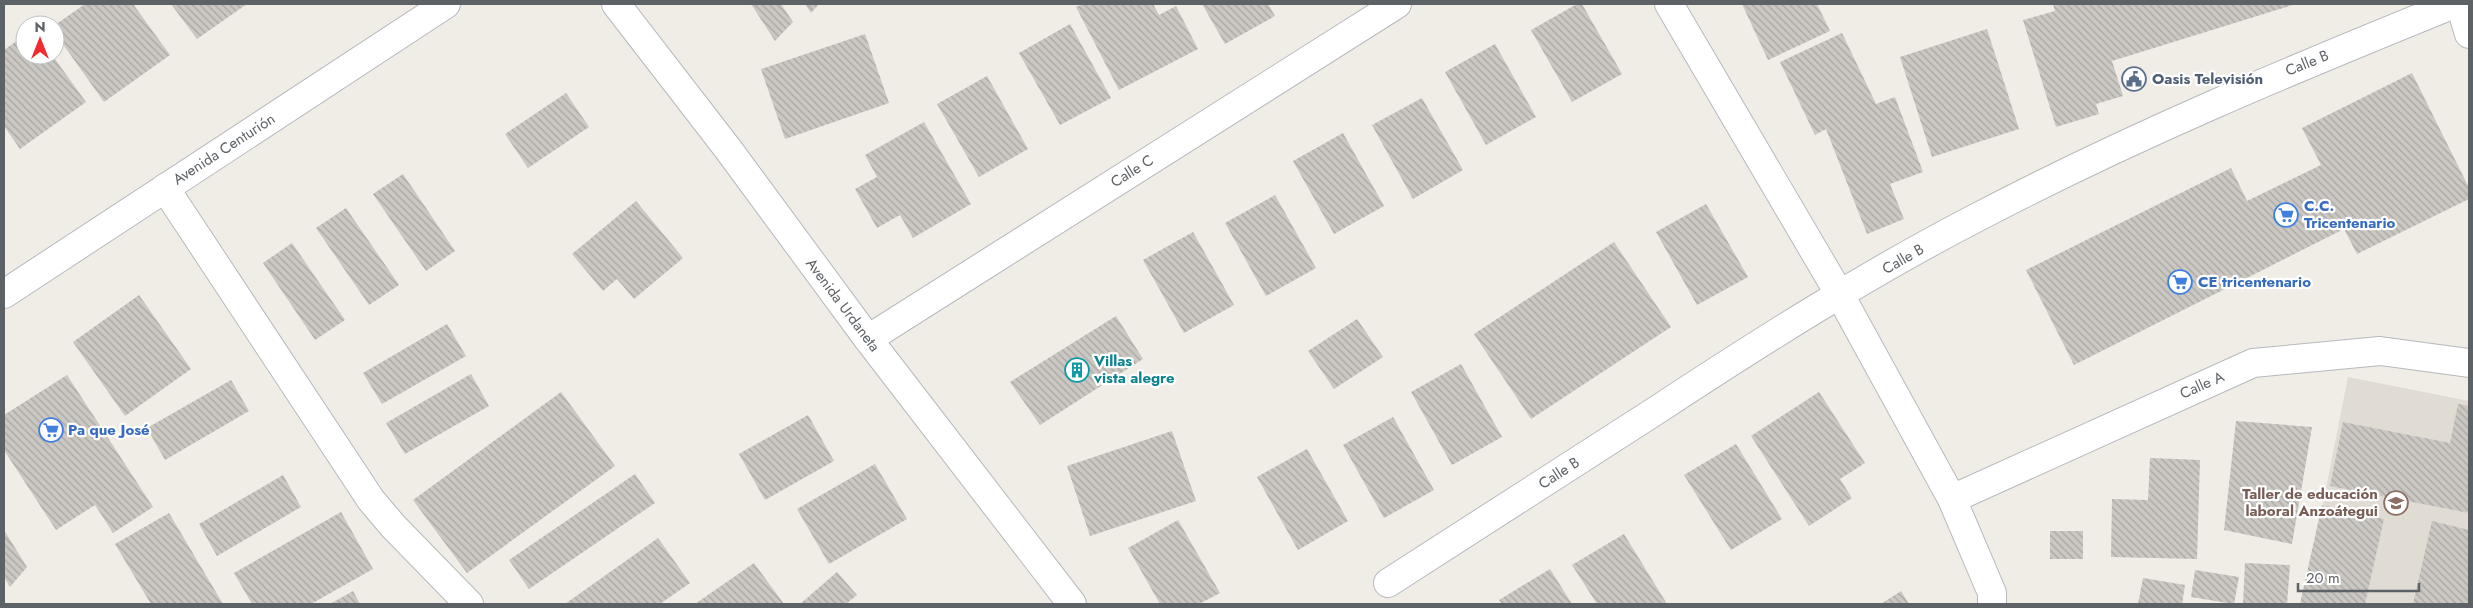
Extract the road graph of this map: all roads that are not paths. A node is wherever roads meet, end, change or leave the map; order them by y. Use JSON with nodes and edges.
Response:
{"nodes":[{"id":1,"x":446,"y":4,"type":"edge"},
{"id":2,"x":616,"y":4,"type":"edge"},
{"id":3,"x":1397,"y":4,"type":"edge"},
{"id":4,"x":1669,"y":4,"type":"edge"},
{"id":5,"x":2454,"y":4,"type":"edge"},
{"id":6,"x":2460,"y":4,"type":"edge"},
{"id":7,"x":2469,"y":34,"type":"edge"},
{"id":8,"x":165,"y":188,"type":"junction"},
{"id":9,"x":4,"y":294,"type":"edge"},
{"id":10,"x":1840,"y":295,"type":"junction"},
{"id":11,"x":868,"y":339,"type":"junction"},
{"id":12,"x":2469,"y":363,"type":"edge"},
{"id":13,"x":1952,"y":499,"type":"junction"},
{"id":14,"x":1388,"y":583,"type":"dead end"},
{"id":15,"x":454,"y":600,"type":"edge"},
{"id":16,"x":1072,"y":604,"type":"edge"},
{"id":17,"x":1992,"y":604,"type":"edge"}],
"edges":[{"from":1,"to":8,"type":"street","name":"Avenida Centurión"},
{"from":2,"to":11,"type":"street","name":"Avenida Urdaneta"},
{"from":3,"to":11,"type":"street","name":"Calle C"},
{"from":4,"to":10,"type":"street"},
{"from":5,"to":10,"type":"street","name":"Calle B"},
{"from":6,"to":7,"type":"street"},
{"from":8,"to":9,"type":"street","name":"Avenida Centurión"},
{"from":8,"to":15,"type":"street"},
{"from":10,"to":13,"type":"street"},
{"from":10,"to":14,"type":"street","name":"Calle B"},
{"from":11,"to":16,"type":"street","name":"Avenida Urdaneta"},
{"from":12,"to":13,"type":"street","name":"Calle A"},
{"from":13,"to":17,"type":"street"}]}
